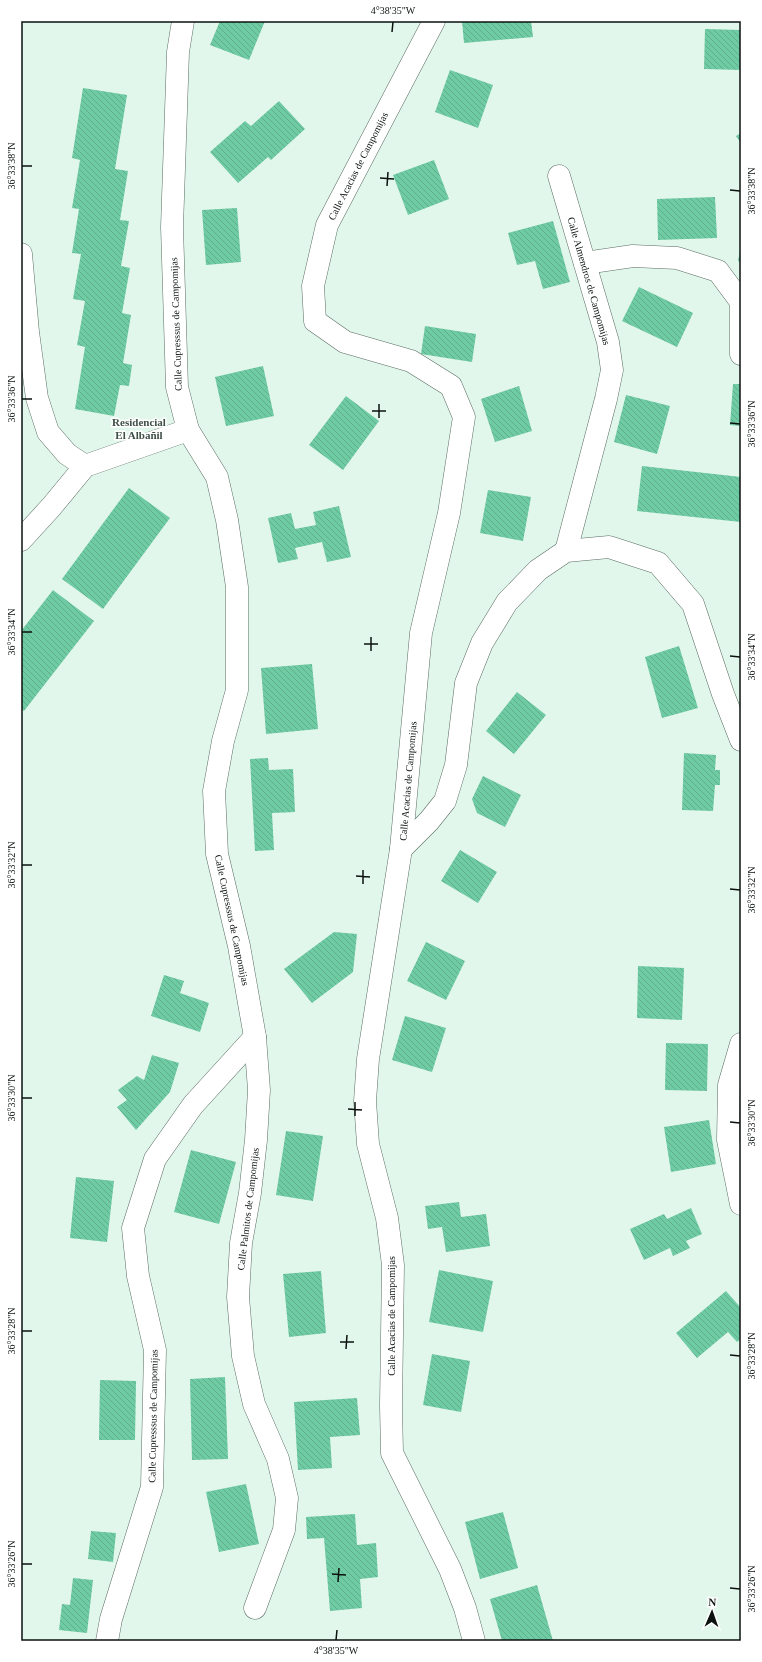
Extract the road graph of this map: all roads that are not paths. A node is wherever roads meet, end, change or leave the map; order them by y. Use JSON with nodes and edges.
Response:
{"nodes":[{"id":1,"x":183,"y":21,"type":"edge"},
{"id":2,"x":434,"y":21,"type":"edge"},
{"id":3,"x":559,"y":176,"type":"dead end"},
{"id":4,"x":21,"y":254,"type":"edge"},
{"id":5,"x":585,"y":263,"type":"junction"},
{"id":6,"x":741,"y":354,"type":"edge"},
{"id":7,"x":188,"y":430,"type":"junction"},
{"id":8,"x":85,"y":466,"type":"junction"},
{"id":9,"x":21,"y":540,"type":"edge"},
{"id":10,"x":566,"y":551,"type":"junction"},
{"id":11,"x":741,"y":740,"type":"edge"},
{"id":12,"x":401,"y":849,"type":"junction"},
{"id":13,"x":255,"y":1037,"type":"junction"},
{"id":14,"x":741,"y":1044,"type":"edge"},
{"id":15,"x":741,"y":1204,"type":"edge"},
{"id":16,"x":255,"y":1608,"type":"dead end"},
{"id":17,"x":107,"y":1641,"type":"edge"},
{"id":18,"x":474,"y":1641,"type":"edge"}],
"edges":[{"from":1,"to":7,"type":"street","name":"Calle Cupresssus de Campomijas"},
{"from":2,"to":12,"type":"street","name":"Calle Acacias de Campomijas"},
{"from":3,"to":5,"type":"street","name":"Calle Almendros de Campomijas"},
{"from":4,"to":8,"type":"street"},
{"from":5,"to":6,"type":"street"},
{"from":5,"to":10,"type":"street","name":"Calle Almendros de Campomijas"},
{"from":7,"to":8,"type":"street"},
{"from":7,"to":13,"type":"street","name":"Calle Cupresssus de Campomijas"},
{"from":8,"to":9,"type":"street"},
{"from":10,"to":11,"type":"street"},
{"from":10,"to":12,"type":"street"},
{"from":12,"to":18,"type":"street","name":"Calle Acacias de Campomijas"},
{"from":13,"to":16,"type":"street","name":"Calle Palmitos de Campomijas"},
{"from":13,"to":17,"type":"street","name":"Calle Cupresssus de Campomijas"},
{"from":14,"to":15,"type":"street"}]}
